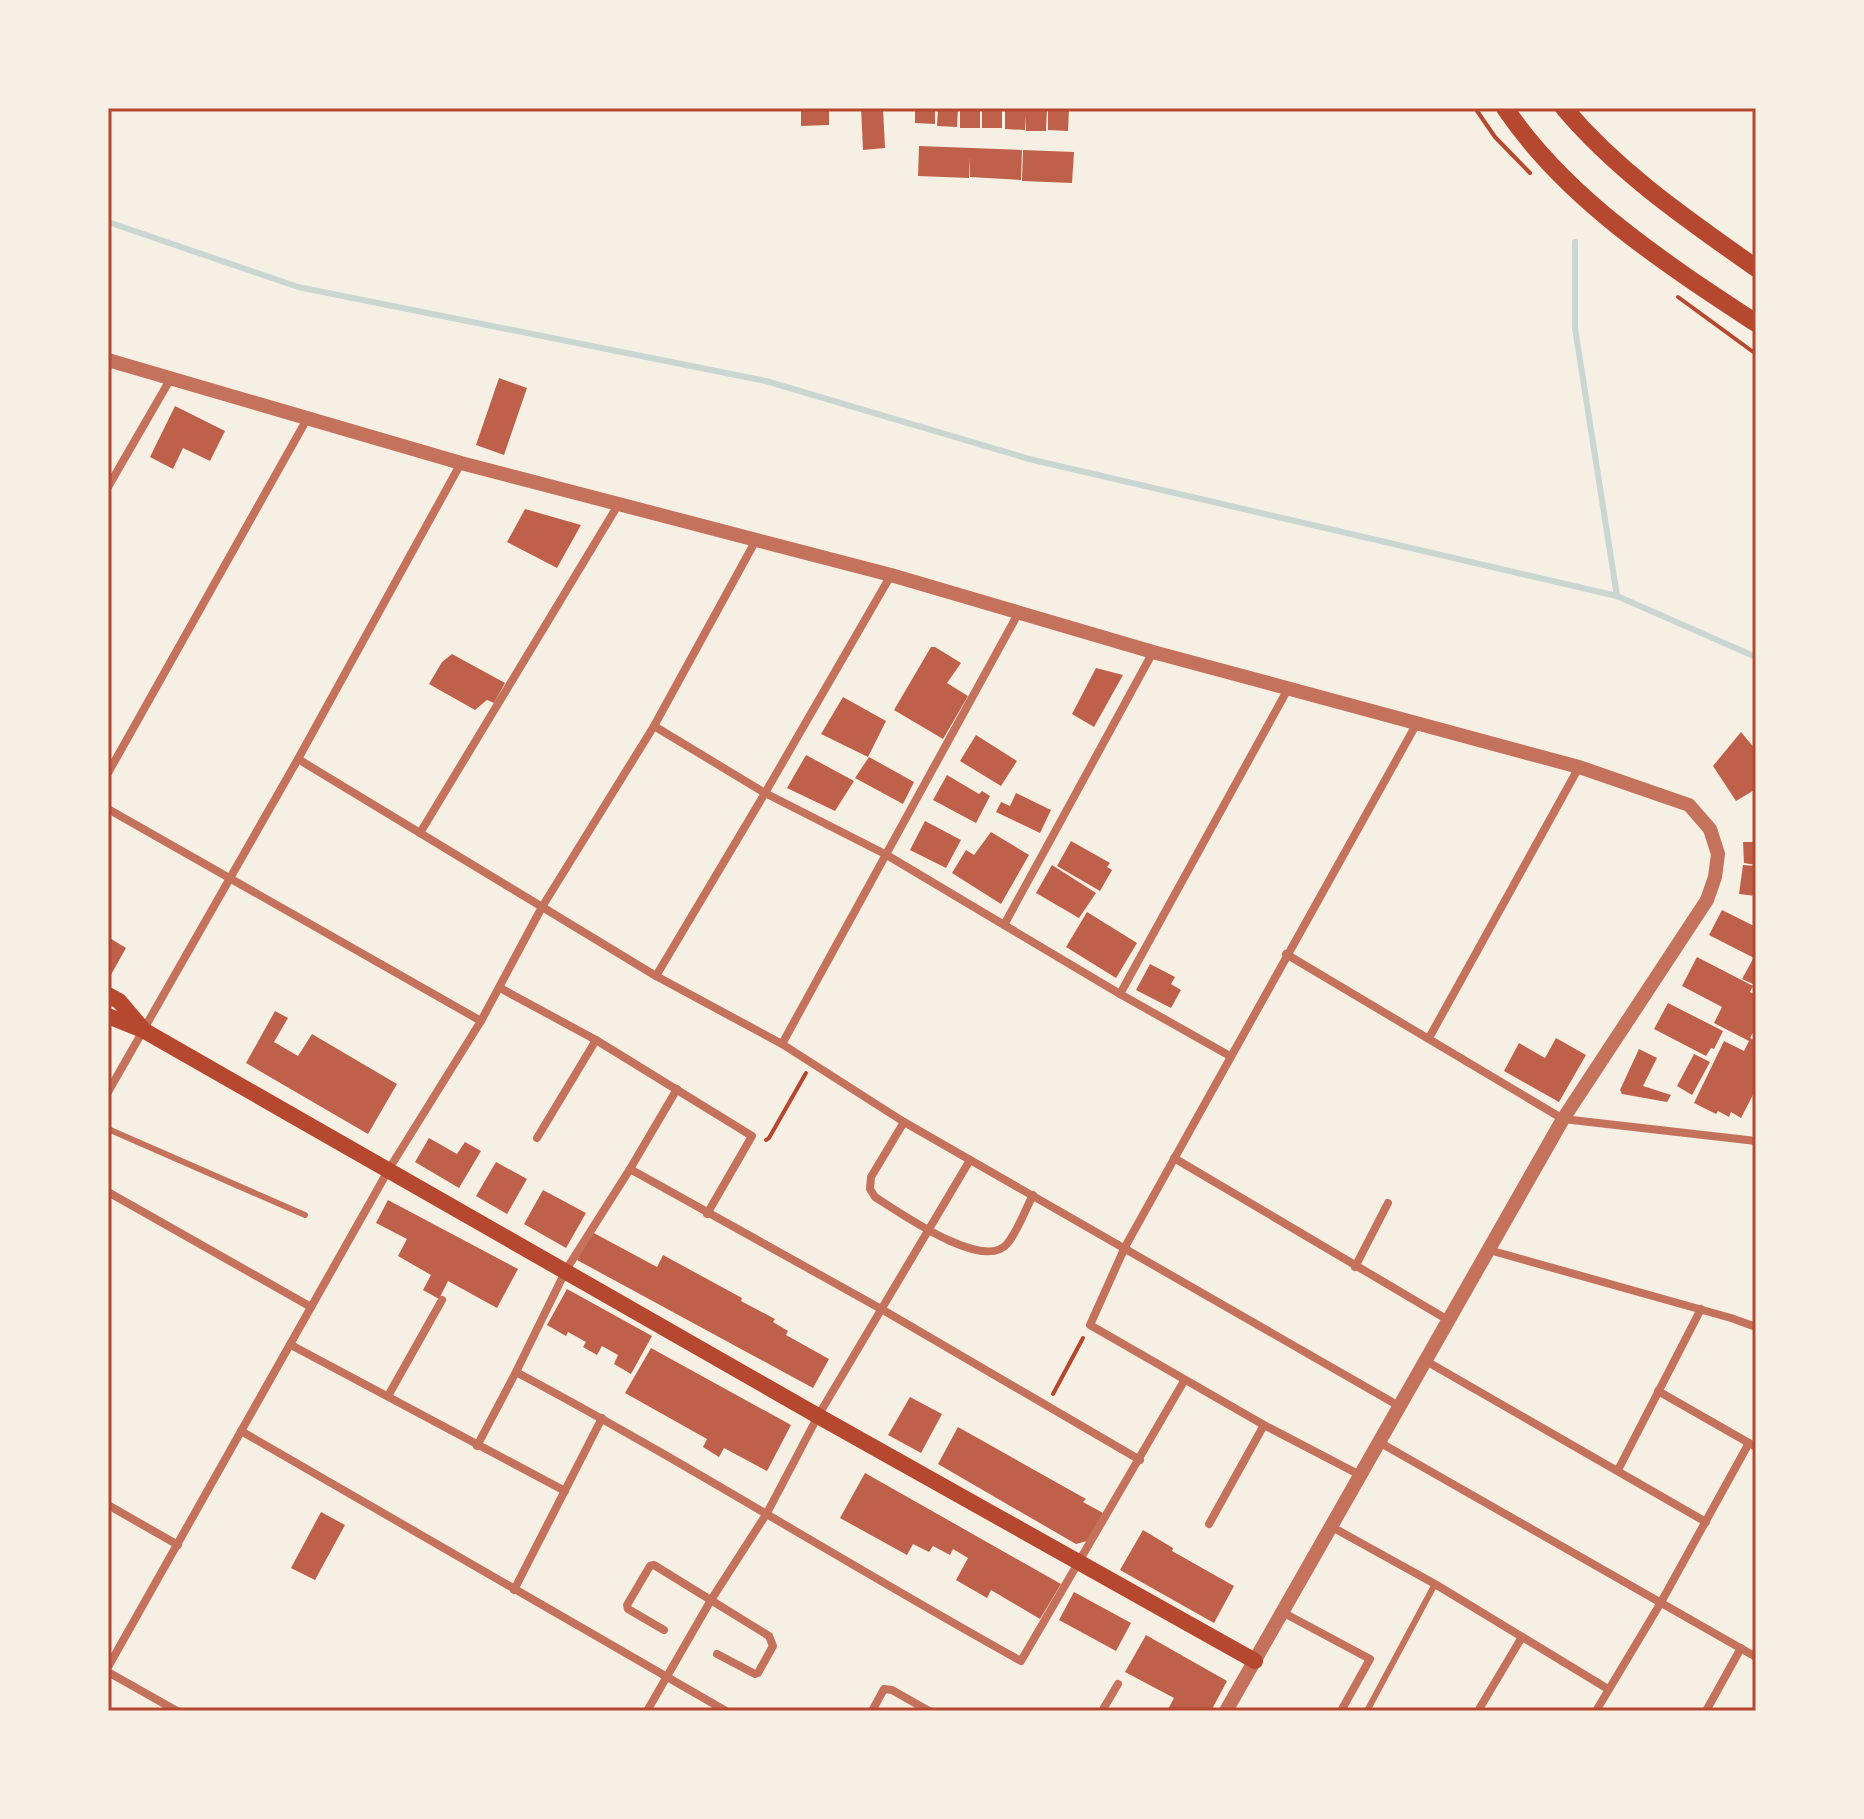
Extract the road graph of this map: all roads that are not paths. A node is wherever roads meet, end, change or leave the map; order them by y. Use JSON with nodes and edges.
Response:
{"nodes":[{"id":1,"x":1505,"y":108,"type":"edge"},
{"id":2,"x":1564,"y":108,"type":"edge"},
{"id":3,"x":1756,"y":268,"type":"edge"},
{"id":4,"x":1756,"y":323,"type":"edge"},
{"id":5,"x":108,"y":360,"type":"edge"},
{"id":6,"x":171,"y":378,"type":"junction"},
{"id":7,"x":307,"y":419,"type":"junction"},
{"id":8,"x":461,"y":463,"type":"junction"},
{"id":9,"x":108,"y":487,"type":"edge"},
{"id":10,"x":618,"y":505,"type":"junction"},
{"id":11,"x":756,"y":540,"type":"junction"},
{"id":12,"x":891,"y":575,"type":"junction"},
{"id":13,"x":1019,"y":612,"type":"junction"},
{"id":14,"x":1153,"y":652,"type":"junction"},
{"id":15,"x":1289,"y":687,"type":"junction"},
{"id":16,"x":1417,"y":723,"type":"junction"},
{"id":17,"x":654,"y":726,"type":"junction"},
{"id":18,"x":298,"y":759,"type":"junction"},
{"id":19,"x":1579,"y":767,"type":"junction"},
{"id":20,"x":108,"y":773,"type":"edge"},
{"id":21,"x":765,"y":793,"type":"junction"},
{"id":22,"x":108,"y":809,"type":"edge"},
{"id":23,"x":420,"y":833,"type":"junction"},
{"id":24,"x":885,"y":854,"type":"junction"},
{"id":25,"x":230,"y":878,"type":"junction"},
{"id":26,"x":542,"y":907,"type":"junction"},
{"id":27,"x":1004,"y":925,"type":"junction"},
{"id":28,"x":1286,"y":954,"type":"junction"},
{"id":29,"x":656,"y":976,"type":"junction"},
{"id":30,"x":500,"y":988,"type":"junction"},
{"id":31,"x":1120,"y":994,"type":"junction"},
{"id":32,"x":108,"y":995,"type":"edge"},
{"id":33,"x":108,"y":1016,"type":"edge"},
{"id":34,"x":481,"y":1021,"type":"junction"},
{"id":35,"x":143,"y":1030,"type":"junction"},
{"id":36,"x":1429,"y":1038,"type":"junction"},
{"id":37,"x":596,"y":1040,"type":"junction"},
{"id":38,"x":782,"y":1044,"type":"junction"},
{"id":39,"x":1230,"y":1056,"type":"junction"},
{"id":40,"x":677,"y":1089,"type":"junction"},
{"id":41,"x":108,"y":1092,"type":"edge"},
{"id":42,"x":1563,"y":1119,"type":"junction"},
{"id":43,"x":904,"y":1122,"type":"junction"},
{"id":44,"x":108,"y":1129,"type":"edge"},
{"id":45,"x":537,"y":1138,"type":"dead end"},
{"id":46,"x":1755,"y":1138,"type":"edge"},
{"id":47,"x":1174,"y":1158,"type":"junction"},
{"id":48,"x":970,"y":1160,"type":"junction"},
{"id":49,"x":389,"y":1169,"type":"junction"},
{"id":50,"x":630,"y":1169,"type":"junction"},
{"id":51,"x":108,"y":1192,"type":"edge"},
{"id":52,"x":1033,"y":1195,"type":"junction"},
{"id":53,"x":1388,"y":1203,"type":"dead end"},
{"id":54,"x":707,"y":1214,"type":"junction"},
{"id":55,"x":305,"y":1215,"type":"dead end"},
{"id":56,"x":929,"y":1230,"type":"junction"},
{"id":57,"x":1125,"y":1247,"type":"junction"},
{"id":58,"x":1488,"y":1249,"type":"junction"},
{"id":59,"x":1355,"y":1267,"type":"junction"},
{"id":60,"x":566,"y":1270,"type":"junction"},
{"id":61,"x":442,"y":1300,"type":"dead end"},
{"id":62,"x":311,"y":1307,"type":"junction"},
{"id":63,"x":1701,"y":1309,"type":"junction"},
{"id":64,"x":883,"y":1310,"type":"junction"},
{"id":65,"x":1448,"y":1320,"type":"junction"},
{"id":66,"x":1756,"y":1327,"type":"edge"},
{"id":67,"x":291,"y":1345,"type":"junction"},
{"id":68,"x":1426,"y":1361,"type":"junction"},
{"id":69,"x":516,"y":1372,"type":"junction"},
{"id":70,"x":1184,"y":1381,"type":"junction"},
{"id":71,"x":1658,"y":1391,"type":"junction"},
{"id":72,"x":388,"y":1396,"type":"junction"},
{"id":73,"x":1399,"y":1406,"type":"junction"},
{"id":74,"x":818,"y":1416,"type":"junction"},
{"id":75,"x":602,"y":1418,"type":"junction"},
{"id":76,"x":1264,"y":1425,"type":"junction"},
{"id":77,"x":241,"y":1431,"type":"junction"},
{"id":78,"x":1379,"y":1442,"type":"junction"},
{"id":79,"x":1753,"y":1445,"type":"edge"},
{"id":80,"x":477,"y":1446,"type":"junction"},
{"id":81,"x":1140,"y":1460,"type":"junction"},
{"id":82,"x":1618,"y":1470,"type":"junction"},
{"id":83,"x":1360,"y":1475,"type":"junction"},
{"id":84,"x":565,"y":1491,"type":"junction"},
{"id":85,"x":108,"y":1505,"type":"edge"},
{"id":86,"x":767,"y":1513,"type":"junction"},
{"id":87,"x":1706,"y":1522,"type":"junction"},
{"id":88,"x":1209,"y":1524,"type":"dead end"},
{"id":89,"x":1332,"y":1527,"type":"junction"},
{"id":90,"x":178,"y":1545,"type":"junction"},
{"id":91,"x":1080,"y":1562,"type":"junction"},
{"id":92,"x":1435,"y":1584,"type":"junction"},
{"id":93,"x":514,"y":1590,"type":"junction"},
{"id":94,"x":711,"y":1600,"type":"junction"},
{"id":95,"x":1660,"y":1604,"type":"junction"},
{"id":96,"x":1282,"y":1612,"type":"junction"},
{"id":97,"x":664,"y":1630,"type":"dead end"},
{"id":98,"x":1522,"y":1637,"type":"junction"},
{"id":99,"x":1741,"y":1648,"type":"junction"},
{"id":100,"x":717,"y":1654,"type":"dead end"},
{"id":101,"x":1756,"y":1657,"type":"edge"},
{"id":102,"x":1255,"y":1661,"type":"junction"},
{"id":103,"x":108,"y":1669,"type":"edge"},
{"id":104,"x":666,"y":1677,"type":"junction"},
{"id":105,"x":1118,"y":1684,"type":"dead end"},
{"id":106,"x":1608,"y":1689,"type":"junction"},
{"id":107,"x":1480,"y":1710,"type":"edge"},
{"id":108,"x":177,"y":1711,"type":"edge"},
{"id":109,"x":647,"y":1711,"type":"edge"},
{"id":110,"x":726,"y":1711,"type":"edge"},
{"id":111,"x":872,"y":1711,"type":"edge"},
{"id":112,"x":929,"y":1711,"type":"edge"},
{"id":113,"x":1102,"y":1711,"type":"edge"},
{"id":114,"x":1226,"y":1711,"type":"edge"},
{"id":115,"x":1341,"y":1711,"type":"edge"},
{"id":116,"x":1367,"y":1711,"type":"edge"},
{"id":117,"x":1596,"y":1711,"type":"edge"},
{"id":118,"x":1706,"y":1711,"type":"edge"}],
"edges":[{"from":1,"to":4,"type":"highway"},
{"from":2,"to":3,"type":"highway"},
{"from":5,"to":6,"type":"street"},
{"from":6,"to":7,"type":"street"},
{"from":6,"to":9,"type":"street"},
{"from":7,"to":8,"type":"street"},
{"from":7,"to":20,"type":"street"},
{"from":8,"to":10,"type":"street"},
{"from":8,"to":18,"type":"street"},
{"from":10,"to":11,"type":"street"},
{"from":10,"to":23,"type":"street"},
{"from":11,"to":12,"type":"street"},
{"from":11,"to":17,"type":"street"},
{"from":12,"to":13,"type":"street"},
{"from":12,"to":21,"type":"street"},
{"from":13,"to":14,"type":"street"},
{"from":13,"to":24,"type":"street"},
{"from":14,"to":15,"type":"street"},
{"from":14,"to":27,"type":"street"},
{"from":15,"to":16,"type":"street"},
{"from":15,"to":31,"type":"street"},
{"from":16,"to":19,"type":"street"},
{"from":16,"to":28,"type":"street"},
{"from":17,"to":21,"type":"street"},
{"from":17,"to":26,"type":"street"},
{"from":18,"to":23,"type":"street"},
{"from":18,"to":25,"type":"street"},
{"from":19,"to":36,"type":"street"},
{"from":19,"to":42,"type":"street"},
{"from":21,"to":24,"type":"street"},
{"from":21,"to":29,"type":"street"},
{"from":22,"to":25,"type":"street"},
{"from":23,"to":26,"type":"street"},
{"from":24,"to":27,"type":"street"},
{"from":24,"to":38,"type":"street"},
{"from":25,"to":34,"type":"street"},
{"from":25,"to":35,"type":"street"},
{"from":26,"to":29,"type":"street"},
{"from":26,"to":30,"type":"street"},
{"from":27,"to":31,"type":"street"},
{"from":28,"to":36,"type":"street"},
{"from":28,"to":39,"type":"street"},
{"from":29,"to":38,"type":"street"},
{"from":30,"to":34,"type":"street"},
{"from":30,"to":37,"type":"street"},
{"from":31,"to":39,"type":"street"},
{"from":32,"to":35,"type":"main road"},
{"from":33,"to":35,"type":"main road"},
{"from":34,"to":49,"type":"street"},
{"from":35,"to":41,"type":"street"},
{"from":35,"to":49,"type":"main road"},
{"from":36,"to":42,"type":"street"},
{"from":37,"to":40,"type":"street"},
{"from":37,"to":45,"type":"street"},
{"from":38,"to":43,"type":"street"},
{"from":39,"to":47,"type":"street"},
{"from":40,"to":50,"type":"street"},
{"from":40,"to":54,"type":"street"},
{"from":42,"to":46,"type":"street"},
{"from":42,"to":58,"type":"street"},
{"from":43,"to":48,"type":"street"},
{"from":43,"to":56,"type":"street"},
{"from":44,"to":55,"type":"lane"},
{"from":47,"to":57,"type":"street"},
{"from":47,"to":59,"type":"street"},
{"from":48,"to":52,"type":"street"},
{"from":48,"to":56,"type":"street"},
{"from":49,"to":60,"type":"main road"},
{"from":49,"to":62,"type":"street"},
{"from":50,"to":54,"type":"street"},
{"from":50,"to":60,"type":"street"},
{"from":51,"to":62,"type":"street"},
{"from":52,"to":56,"type":"street"},
{"from":52,"to":57,"type":"street"},
{"from":53,"to":59,"type":"street"},
{"from":54,"to":64,"type":"street"},
{"from":56,"to":64,"type":"street"},
{"from":57,"to":70,"type":"street"},
{"from":57,"to":73,"type":"street"},
{"from":58,"to":63,"type":"street"},
{"from":58,"to":65,"type":"street"},
{"from":59,"to":65,"type":"street"},
{"from":60,"to":69,"type":"street"},
{"from":60,"to":74,"type":"main road"},
{"from":61,"to":72,"type":"street"},
{"from":62,"to":67,"type":"street"},
{"from":63,"to":66,"type":"street"},
{"from":63,"to":71,"type":"street"},
{"from":64,"to":74,"type":"street"},
{"from":64,"to":81,"type":"street"},
{"from":65,"to":68,"type":"street"},
{"from":67,"to":72,"type":"street"},
{"from":67,"to":77,"type":"street"},
{"from":68,"to":73,"type":"street"},
{"from":68,"to":82,"type":"street"},
{"from":69,"to":75,"type":"street"},
{"from":69,"to":80,"type":"street"},
{"from":70,"to":76,"type":"street"},
{"from":70,"to":81,"type":"street"},
{"from":71,"to":79,"type":"street"},
{"from":71,"to":82,"type":"street"},
{"from":72,"to":80,"type":"street"},
{"from":73,"to":78,"type":"street"},
{"from":74,"to":86,"type":"street"},
{"from":74,"to":91,"type":"main road"},
{"from":75,"to":84,"type":"street"},
{"from":75,"to":86,"type":"street"},
{"from":76,"to":83,"type":"street"},
{"from":76,"to":88,"type":"street"},
{"from":77,"to":90,"type":"street"},
{"from":77,"to":93,"type":"street"},
{"from":78,"to":83,"type":"street"},
{"from":78,"to":95,"type":"street"},
{"from":79,"to":87,"type":"street"},
{"from":80,"to":84,"type":"street"},
{"from":81,"to":91,"type":"street"},
{"from":82,"to":87,"type":"street"},
{"from":83,"to":89,"type":"street"},
{"from":84,"to":93,"type":"street"},
{"from":85,"to":90,"type":"street"},
{"from":86,"to":91,"type":"street"},
{"from":86,"to":94,"type":"street"},
{"from":87,"to":95,"type":"street"},
{"from":89,"to":92,"type":"street"},
{"from":89,"to":96,"type":"street"},
{"from":90,"to":103,"type":"street"},
{"from":91,"to":102,"type":"main road"},
{"from":92,"to":98,"type":"street"},
{"from":92,"to":116,"type":"lane"},
{"from":93,"to":104,"type":"street"},
{"from":94,"to":97,"type":"street"},
{"from":94,"to":100,"type":"street"},
{"from":94,"to":104,"type":"street"},
{"from":95,"to":99,"type":"street"},
{"from":95,"to":106,"type":"street"},
{"from":96,"to":102,"type":"street"},
{"from":96,"to":115,"type":"street"},
{"from":98,"to":106,"type":"street"},
{"from":98,"to":107,"type":"street"},
{"from":99,"to":101,"type":"street"},
{"from":99,"to":118,"type":"street"},
{"from":102,"to":114,"type":"street"},
{"from":103,"to":108,"type":"street"},
{"from":104,"to":109,"type":"street"},
{"from":104,"to":110,"type":"street"},
{"from":105,"to":113,"type":"street"},
{"from":106,"to":117,"type":"street"},
{"from":111,"to":112,"type":"street"}]}
